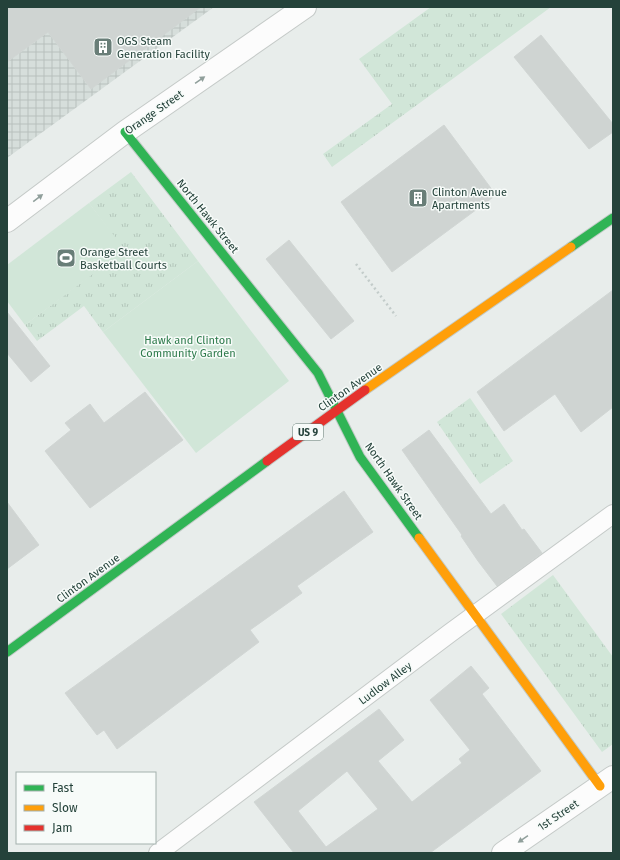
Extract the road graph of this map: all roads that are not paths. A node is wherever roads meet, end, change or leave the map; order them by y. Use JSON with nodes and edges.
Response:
{"nodes":[{"id":1,"x":305,"y":7,"type":"edge"},
{"id":2,"x":126,"y":132,"type":"junction"},
{"id":3,"x":613,"y":218,"type":"edge"},
{"id":4,"x":7,"y":221,"type":"edge"},
{"id":5,"x":337,"y":410,"type":"junction"},
{"id":6,"x":613,"y":514,"type":"edge"},
{"id":7,"x":475,"y":615,"type":"junction"},
{"id":8,"x":7,"y":652,"type":"edge"},
{"id":9,"x":607,"y":781,"type":"edge"},
{"id":10,"x":158,"y":853,"type":"edge"},
{"id":11,"x":502,"y":853,"type":"edge"}],
"edges":[{"from":2,"to":1,"type":"street","name":"Orange Street","one_way":true},
{"from":4,"to":2,"type":"street","name":"Orange Street","one_way":true},
{"from":2,"to":5,"type":"street","name":"North Hawk Street"},
{"from":3,"to":5,"type":"street","name":"Clinton Avenue","number":"US 9"},
{"from":5,"to":7,"type":"street","name":"North Hawk Street"},
{"from":5,"to":8,"type":"street","name":"Clinton Avenue","number":"US 9"},
{"from":6,"to":7,"type":"lane","name":"Ludlow Alley"},
{"from":7,"to":9,"type":"street","name":"North Hawk Street"},
{"from":7,"to":10,"type":"lane","name":"Ludlow Alley"},
{"from":9,"to":11,"type":"street","name":"1st Street","one_way":true}]}
